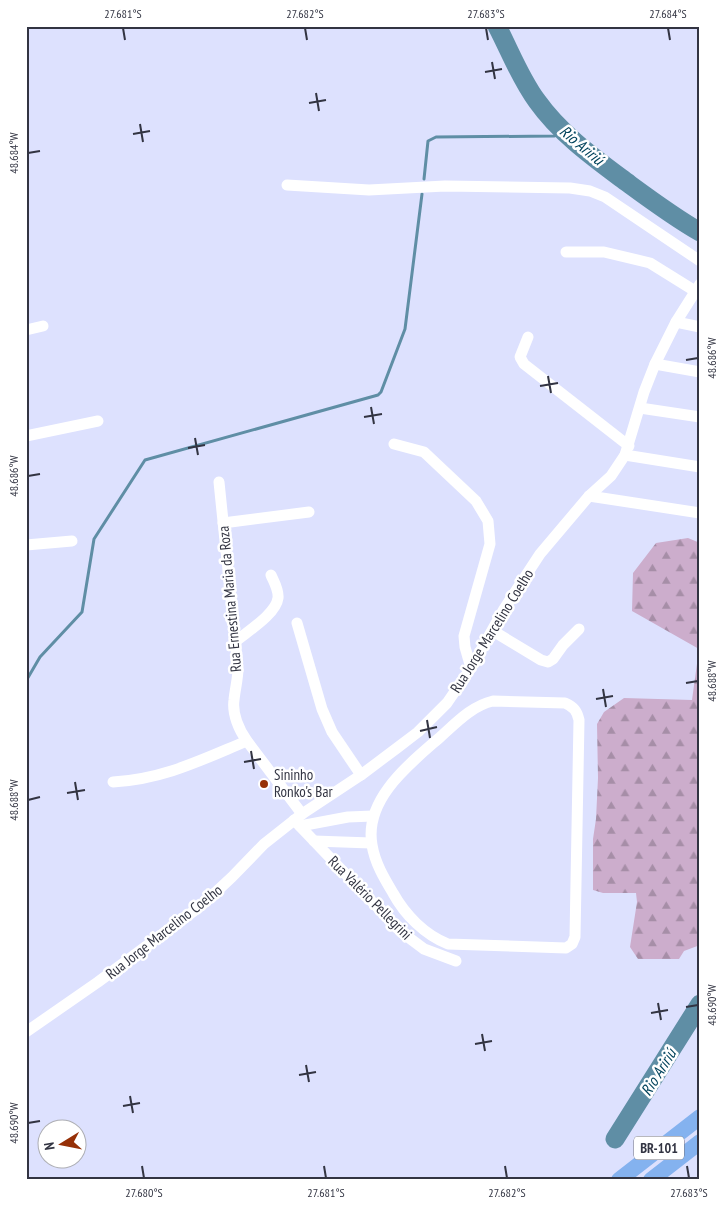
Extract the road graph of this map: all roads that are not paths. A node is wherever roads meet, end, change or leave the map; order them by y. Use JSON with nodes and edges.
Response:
{"nodes":[{"id":1,"x":287,"y":185,"type":"dead end"},
{"id":2,"x":566,"y":252,"type":"dead end"},
{"id":3,"x":700,"y":261,"type":"edge"},
{"id":4,"x":698,"y":287,"type":"edge"},
{"id":5,"x":676,"y":322,"type":"junction"},
{"id":6,"x":43,"y":326,"type":"dead end"},
{"id":7,"x":700,"y":327,"type":"edge"},
{"id":8,"x":26,"y":330,"type":"edge"},
{"id":9,"x":528,"y":337,"type":"dead end"},
{"id":10,"x":655,"y":364,"type":"junction"},
{"id":11,"x":700,"y":372,"type":"edge"},
{"id":12,"x":640,"y":408,"type":"junction"},
{"id":13,"x":700,"y":417,"type":"edge"},
{"id":14,"x":98,"y":421,"type":"dead end"},
{"id":15,"x":26,"y":436,"type":"edge"},
{"id":16,"x":394,"y":444,"type":"dead end"},
{"id":17,"x":627,"y":451,"type":"junction"},
{"id":18,"x":700,"y":467,"type":"edge"},
{"id":19,"x":219,"y":482,"type":"dead end"},
{"id":20,"x":589,"y":496,"type":"junction"},
{"id":21,"x":308,"y":512,"type":"dead end"},
{"id":22,"x":700,"y":513,"type":"edge"},
{"id":23,"x":224,"y":523,"type":"junction"},
{"id":24,"x":72,"y":541,"type":"dead end"},
{"id":25,"x":26,"y":545,"type":"edge"},
{"id":26,"x":271,"y":575,"type":"dead end"},
{"id":27,"x":297,"y":623,"type":"dead end"},
{"id":28,"x":579,"y":629,"type":"dead end"},
{"id":29,"x":493,"y":631,"type":"junction"},
{"id":30,"x":236,"y":641,"type":"junction"},
{"id":31,"x":472,"y":668,"type":"junction"},
{"id":32,"x":247,"y":742,"type":"junction"},
{"id":33,"x":361,"y":775,"type":"junction"},
{"id":34,"x":113,"y":782,"type":"dead end"},
{"id":35,"x":373,"y":816,"type":"junction"},
{"id":36,"x":299,"y":820,"type":"junction"},
{"id":37,"x":314,"y":841,"type":"junction"},
{"id":38,"x":371,"y":843,"type":"junction"},
{"id":39,"x":456,"y":961,"type":"dead end"},
{"id":40,"x":26,"y":1032,"type":"edge"},
{"id":41,"x":700,"y":1117,"type":"edge"},
{"id":42,"x":700,"y":1142,"type":"edge"},
{"id":43,"x":619,"y":1180,"type":"edge"},
{"id":44,"x":652,"y":1180,"type":"edge"}],
"edges":[{"from":1,"to":3,"type":"street"},
{"from":2,"to":4,"type":"street"},
{"from":4,"to":5,"type":"street","name":"Rua Jorge Marcelino Coelho"},
{"from":5,"to":7,"type":"street"},
{"from":5,"to":10,"type":"street","name":"Rua Jorge Marcelino Coelho"},
{"from":6,"to":8,"type":"street"},
{"from":9,"to":17,"type":"street"},
{"from":10,"to":11,"type":"street"},
{"from":10,"to":12,"type":"street","name":"Rua Jorge Marcelino Coelho"},
{"from":12,"to":13,"type":"street"},
{"from":12,"to":17,"type":"street","name":"Rua Jorge Marcelino Coelho"},
{"from":14,"to":15,"type":"street"},
{"from":16,"to":31,"type":"street"},
{"from":17,"to":18,"type":"street"},
{"from":17,"to":20,"type":"street","name":"Rua Jorge Marcelino Coelho"},
{"from":19,"to":23,"type":"street","name":"Rua Ernestina Maria da Roza"},
{"from":20,"to":22,"type":"street"},
{"from":20,"to":29,"type":"street","name":"Rua Jorge Marcelino Coelho"},
{"from":21,"to":23,"type":"street"},
{"from":23,"to":30,"type":"street","name":"Rua Ernestina Maria da Roza"},
{"from":24,"to":25,"type":"street"},
{"from":26,"to":30,"type":"street"},
{"from":27,"to":33,"type":"street"},
{"from":28,"to":29,"type":"street"},
{"from":29,"to":31,"type":"street","name":"Rua Jorge Marcelino Coelho"},
{"from":30,"to":32,"type":"street","name":"Rua Ernestina Maria da Roza"},
{"from":31,"to":33,"type":"street","name":"Rua Jorge Marcelino Coelho"},
{"from":32,"to":34,"type":"street"},
{"from":32,"to":36,"type":"street","name":"Rua Ernestina Maria da Roza"},
{"from":33,"to":36,"type":"street","name":"Rua Jorge Marcelino Coelho"},
{"from":35,"to":36,"type":"street"},
{"from":35,"to":38,"type":"street"},
{"from":35,"to":38,"type":"street"},
{"from":36,"to":37,"type":"street","name":"Rua Valério Pellegrini"},
{"from":36,"to":40,"type":"street","name":"Rua Jorge Marcelino Coelho"},
{"from":37,"to":38,"type":"street"},
{"from":37,"to":39,"type":"street","name":"Rua Valério Pellegrini"},
{"from":41,"to":43,"type":"highway","number":"BR-101"},
{"from":42,"to":44,"type":"highway","number":"BR-101"}]}
